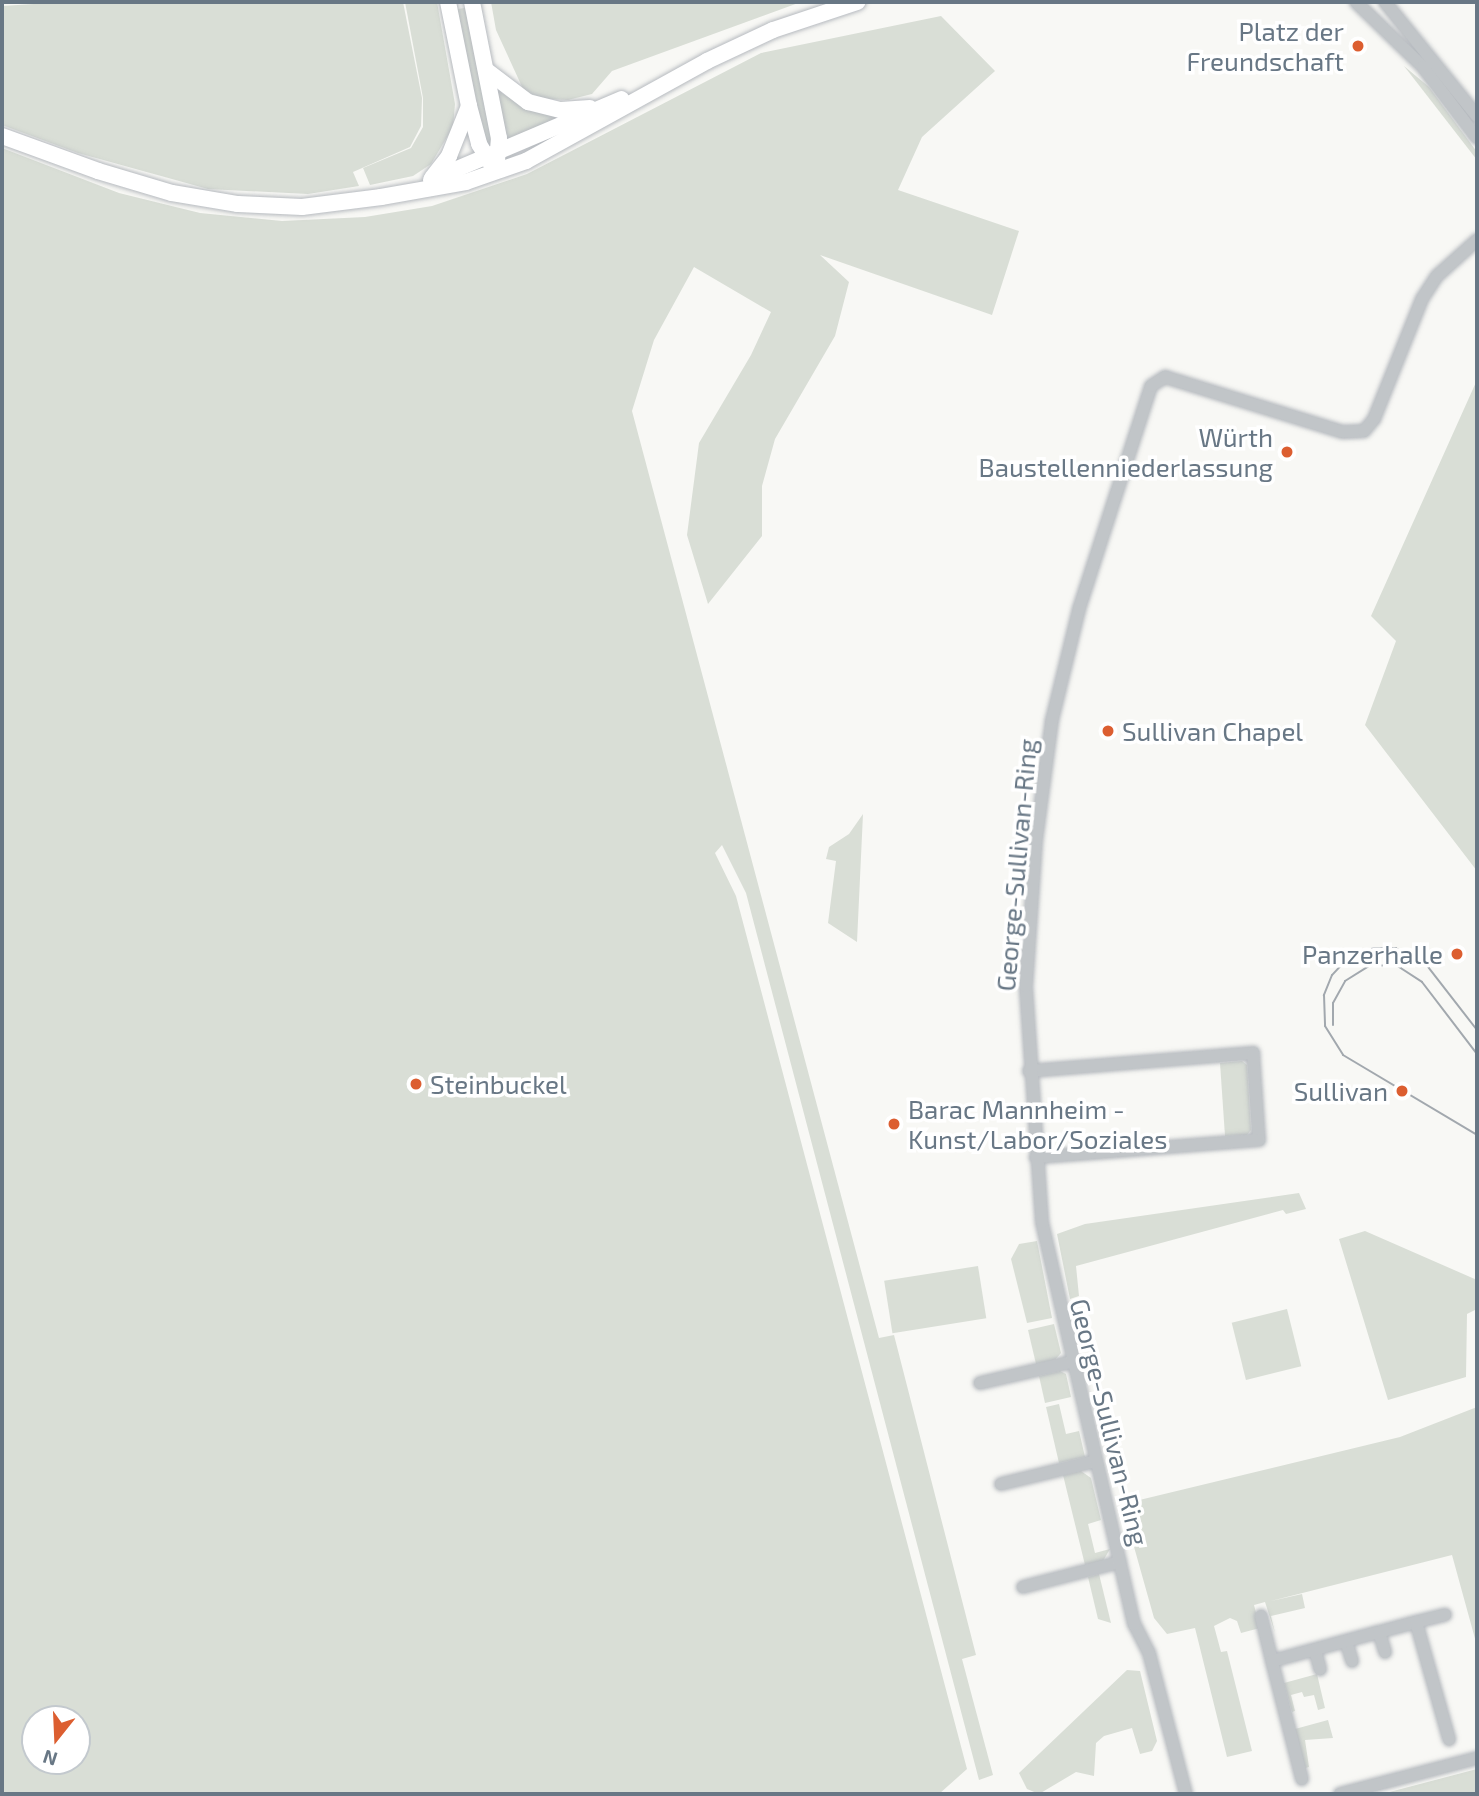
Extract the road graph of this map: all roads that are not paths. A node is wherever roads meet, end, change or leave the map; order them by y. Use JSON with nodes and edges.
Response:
{"nodes":[{"id":1,"x":448,"y":2,"type":"edge"},
{"id":2,"x":472,"y":2,"type":"edge"},
{"id":3,"x":858,"y":2,"type":"edge"},
{"id":4,"x":1356,"y":2,"type":"edge"},
{"id":5,"x":1385,"y":2,"type":"edge"},
{"id":6,"x":486,"y":70,"type":"junction"},
{"id":7,"x":648,"y":92,"type":"junction"},
{"id":8,"x":469,"y":106,"type":"junction"},
{"id":9,"x":600,"y":108,"type":"junction"},
{"id":10,"x":1477,"y":116,"type":"edge"},
{"id":11,"x":2,"y":136,"type":"edge"},
{"id":12,"x":1477,"y":138,"type":"edge"},
{"id":13,"x":492,"y":154,"type":"junction"},
{"id":14,"x":496,"y":172,"type":"junction"},
{"id":15,"x":425,"y":185,"type":"junction"},
{"id":16,"x":1477,"y":240,"type":"edge"},
{"id":17,"x":1029,"y":1071,"type":"junction"},
{"id":18,"x":1036,"y":1157,"type":"junction"},
{"id":19,"x":1071,"y":1362,"type":"junction"},
{"id":20,"x":981,"y":1383,"type":"dead end"},
{"id":21,"x":1097,"y":1461,"type":"junction"},
{"id":22,"x":1001,"y":1484,"type":"dead end"},
{"id":23,"x":1120,"y":1562,"type":"junction"},
{"id":24,"x":1023,"y":1587,"type":"dead end"},
{"id":25,"x":1445,"y":1615,"type":"dead end"},
{"id":26,"x":1261,"y":1616,"type":"dead end"},
{"id":27,"x":1416,"y":1622,"type":"junction"},
{"id":28,"x":1380,"y":1632,"type":"junction"},
{"id":29,"x":1346,"y":1641,"type":"junction"},
{"id":30,"x":1315,"y":1650,"type":"junction"},
{"id":31,"x":1385,"y":1652,"type":"dead end"},
{"id":32,"x":1272,"y":1661,"type":"junction"},
{"id":33,"x":1352,"y":1661,"type":"dead end"},
{"id":34,"x":1320,"y":1669,"type":"dead end"},
{"id":35,"x":1449,"y":1740,"type":"dead end"},
{"id":36,"x":1477,"y":1758,"type":"edge"},
{"id":37,"x":1302,"y":1779,"type":"dead end"},
{"id":38,"x":1186,"y":1794,"type":"edge"},
{"id":39,"x":1340,"y":1794,"type":"edge"}],
"edges":[{"from":1,"to":8,"type":"main road"},
{"from":2,"to":6,"type":"main road"},
{"from":3,"to":7,"type":"main road"},
{"from":4,"to":12,"type":"street"},
{"from":5,"to":10,"type":"street"},
{"from":6,"to":9,"type":"main road"},
{"from":6,"to":13,"type":"main road"},
{"from":7,"to":9,"type":"main road"},
{"from":7,"to":14,"type":"main road"},
{"from":8,"to":13,"type":"main road"},
{"from":8,"to":15,"type":"main road"},
{"from":9,"to":13,"type":"main road"},
{"from":11,"to":15,"type":"main road"},
{"from":13,"to":14,"type":"main road"},
{"from":13,"to":15,"type":"main road"},
{"from":14,"to":15,"type":"main road"},
{"from":16,"to":17,"type":"street","name":"George-Sullivan-Ring"},
{"from":17,"to":18,"type":"street","name":"George-Sullivan-Ring"},
{"from":17,"to":18,"type":"street"},
{"from":18,"to":19,"type":"street","name":"George-Sullivan-Ring"},
{"from":19,"to":20,"type":"street"},
{"from":19,"to":21,"type":"street","name":"George-Sullivan-Ring"},
{"from":21,"to":22,"type":"street"},
{"from":21,"to":23,"type":"street","name":"George-Sullivan-Ring"},
{"from":23,"to":24,"type":"street"},
{"from":23,"to":38,"type":"street","name":"George-Sullivan-Ring"},
{"from":25,"to":27,"type":"street"},
{"from":26,"to":32,"type":"street"},
{"from":27,"to":28,"type":"street"},
{"from":27,"to":35,"type":"street"},
{"from":28,"to":29,"type":"street"},
{"from":28,"to":31,"type":"street"},
{"from":29,"to":30,"type":"street"},
{"from":29,"to":33,"type":"street"},
{"from":30,"to":32,"type":"street"},
{"from":30,"to":34,"type":"street"},
{"from":32,"to":37,"type":"street"},
{"from":36,"to":39,"type":"street"}]}
